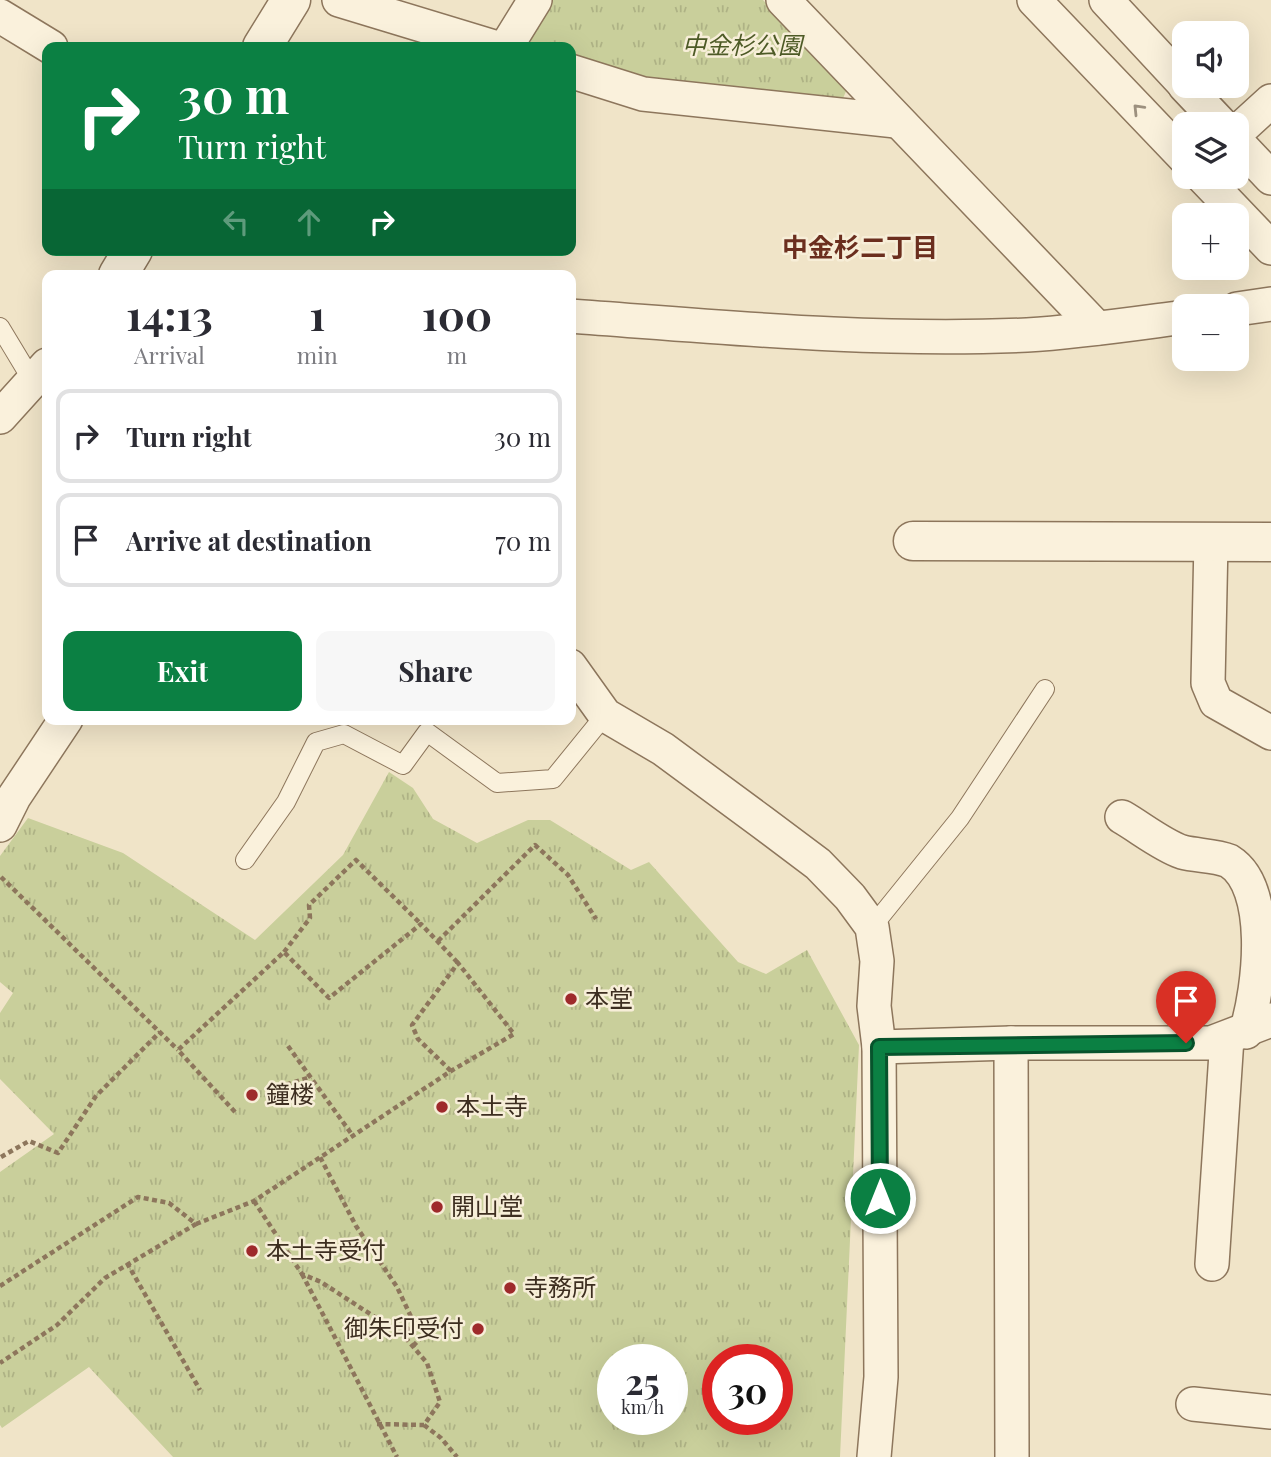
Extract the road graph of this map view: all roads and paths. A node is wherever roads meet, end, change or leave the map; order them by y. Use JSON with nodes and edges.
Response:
{"nodes":[{"id":1,"x":291,"y":0,"type":"edge"},
{"id":2,"x":339,"y":0,"type":"edge"},
{"id":3,"x":535,"y":0,"type":"edge"},
{"id":4,"x":783,"y":0,"type":"edge"},
{"id":5,"x":1034,"y":0,"type":"edge"},
{"id":6,"x":1105,"y":0,"type":"edge"},
{"id":7,"x":0,"y":16,"type":"edge"},
{"id":8,"x":43,"y":42,"type":"edge"},
{"id":9,"x":265,"y":42,"type":"edge"},
{"id":10,"x":478,"y":42,"type":"edge"},
{"id":11,"x":509,"y":42,"type":"edge"},
{"id":12,"x":1172,"y":72,"type":"edge"},
{"id":13,"x":576,"y":73,"type":"edge"},
{"id":14,"x":1196,"y":98,"type":"edge"},
{"id":15,"x":1271,"y":101,"type":"edge"},
{"id":16,"x":1210,"y":112,"type":"edge"},
{"id":17,"x":896,"y":121,"type":"junction"},
{"id":18,"x":1249,"y":121,"type":"edge"},
{"id":19,"x":1172,"y":144,"type":"edge"},
{"id":20,"x":1249,"y":155,"type":"edge"},
{"id":21,"x":1271,"y":178,"type":"edge"},
{"id":22,"x":1214,"y":189,"type":"edge"},
{"id":23,"x":1271,"y":248,"type":"edge"},
{"id":24,"x":1271,"y":304,"type":"edge"},
{"id":25,"x":1249,"y":307,"type":"edge"},
{"id":26,"x":576,"y":316,"type":"edge"},
{"id":27,"x":1172,"y":319,"type":"edge"},
{"id":28,"x":0,"y":327,"type":"edge"},
{"id":29,"x":1097,"y":328,"type":"junction"},
{"id":30,"x":40,"y":373,"type":"edge"},
{"id":31,"x":0,"y":416,"type":"edge"},
{"id":32,"x":913,"y":541,"type":"dead end"},
{"id":33,"x":1211,"y":541,"type":"junction"},
{"id":34,"x":1271,"y":542,"type":"edge"},
{"id":35,"x":576,"y":674,"type":"edge"},
{"id":36,"x":1045,"y":689,"type":"dead end"},
{"id":37,"x":605,"y":715,"type":"junction"},
{"id":38,"x":62,"y":725,"type":"edge"},
{"id":39,"x":1271,"y":733,"type":"edge"},
{"id":40,"x":1122,"y":817,"type":"dead end"},
{"id":41,"x":0,"y":825,"type":"edge"},
{"id":42,"x":245,"y":860,"type":"dead end"},
{"id":43,"x":1,"y":877,"type":"edge"},
{"id":44,"x":596,"y":919,"type":"dead end"},
{"id":45,"x":421,"y":924,"type":"junction"},
{"id":46,"x":872,"y":927,"type":"junction"},
{"id":47,"x":438,"y":941,"type":"junction"},
{"id":48,"x":285,"y":952,"type":"junction"},
{"id":49,"x":458,"y":963,"type":"junction"},
{"id":50,"x":1248,"y":1030,"type":"edge"},
{"id":51,"x":160,"y":1032,"type":"junction"},
{"id":52,"x":1011,"y":1043,"type":"junction"},
{"id":53,"x":288,"y":1046,"type":"dead end"},
{"id":54,"x":879,"y":1047,"type":"junction"},
{"id":55,"x":178,"y":1050,"type":"junction"},
{"id":56,"x":451,"y":1071,"type":"junction"},
{"id":57,"x":311,"y":1077,"type":"junction"},
{"id":58,"x":278,"y":1087,"type":"dead end"},
{"id":59,"x":235,"y":1112,"type":"dead end"},
{"id":60,"x":353,"y":1136,"type":"junction"},
{"id":61,"x":1,"y":1157,"type":"edge"},
{"id":62,"x":320,"y":1157,"type":"junction"},
{"id":63,"x":254,"y":1201,"type":"junction"},
{"id":64,"x":196,"y":1224,"type":"junction"},
{"id":65,"x":127,"y":1263,"type":"junction"},
{"id":66,"x":1212,"y":1264,"type":"dead end"},
{"id":67,"x":302,"y":1273,"type":"junction"},
{"id":68,"x":0,"y":1286,"type":"edge"},
{"id":69,"x":434,"y":1324,"type":"dead end"},
{"id":70,"x":404,"y":1335,"type":"junction"},
{"id":71,"x":413,"y":1346,"type":"junction"},
{"id":72,"x":0,"y":1363,"type":"edge"},
{"id":73,"x":200,"y":1390,"type":"dead end"},
{"id":74,"x":1193,"y":1404,"type":"dead end"},
{"id":75,"x":1271,"y":1412,"type":"edge"},
{"id":76,"x":377,"y":1424,"type":"junction"},
{"id":77,"x":424,"y":1425,"type":"junction"},
{"id":78,"x":397,"y":1457,"type":"edge"},
{"id":79,"x":457,"y":1457,"type":"edge"},
{"id":80,"x":874,"y":1457,"type":"edge"},
{"id":81,"x":1012,"y":1457,"type":"edge"}],
"edges":[{"from":1,"to":9,"type":"street"},
{"from":2,"to":10,"type":"street"},
{"from":3,"to":11,"type":"street"},
{"from":4,"to":17,"type":"street"},
{"from":19,"to":5,"type":"street","one_way":true},
{"from":6,"to":12,"type":"street"},
{"from":7,"to":8,"type":"street"},
{"from":13,"to":17,"type":"street"},
{"from":14,"to":16,"type":"street"},
{"from":15,"to":18,"type":"street"},
{"from":17,"to":29,"type":"street"},
{"from":20,"to":21,"type":"street"},
{"from":22,"to":23,"type":"street"},
{"from":24,"to":25,"type":"street"},
{"from":26,"to":29,"type":"street"},
{"from":27,"to":29,"type":"street"},
{"from":28,"to":30,"type":"lane"},
{"from":30,"to":31,"type":"street"},
{"from":32,"to":33,"type":"street"},
{"from":33,"to":34,"type":"street"},
{"from":33,"to":39,"type":"street"},
{"from":35,"to":37,"type":"street"},
{"from":36,"to":46,"type":"lane"},
{"from":37,"to":42,"type":"lane"},
{"from":37,"to":46,"type":"street"},
{"from":38,"to":41,"type":"street"},
{"from":40,"to":50,"type":"street"},
{"from":43,"to":51,"type":"path"},
{"from":44,"to":47,"type":"path"},
{"from":45,"to":47,"type":"path"},
{"from":45,"to":48,"type":"path"},
{"from":45,"to":48,"type":"path"},
{"from":46,"to":54,"type":"street"},
{"from":47,"to":49,"type":"path"},
{"from":48,"to":55,"type":"path"},
{"from":49,"to":56,"type":"path"},
{"from":49,"to":56,"type":"path"},
{"from":50,"to":52,"type":"street"},
{"from":50,"to":66,"type":"street"},
{"from":51,"to":55,"type":"path"},
{"from":51,"to":61,"type":"path"},
{"from":52,"to":54,"type":"street"},
{"from":52,"to":81,"type":"street"},
{"from":53,"to":57,"type":"path"},
{"from":54,"to":80,"type":"street"},
{"from":55,"to":59,"type":"path"},
{"from":56,"to":60,"type":"path"},
{"from":57,"to":58,"type":"path"},
{"from":57,"to":60,"type":"path"},
{"from":60,"to":62,"type":"path"},
{"from":62,"to":63,"type":"path"},
{"from":62,"to":70,"type":"path"},
{"from":63,"to":64,"type":"path"},
{"from":63,"to":67,"type":"path"},
{"from":64,"to":65,"type":"path"},
{"from":64,"to":68,"type":"path"},
{"from":65,"to":72,"type":"path"},
{"from":65,"to":73,"type":"path"},
{"from":67,"to":70,"type":"path"},
{"from":67,"to":76,"type":"path"},
{"from":69,"to":71,"type":"path"},
{"from":70,"to":71,"type":"path"},
{"from":71,"to":77,"type":"path"},
{"from":74,"to":75,"type":"street"},
{"from":76,"to":77,"type":"path"},
{"from":76,"to":78,"type":"path"},
{"from":77,"to":79,"type":"path"}]}
